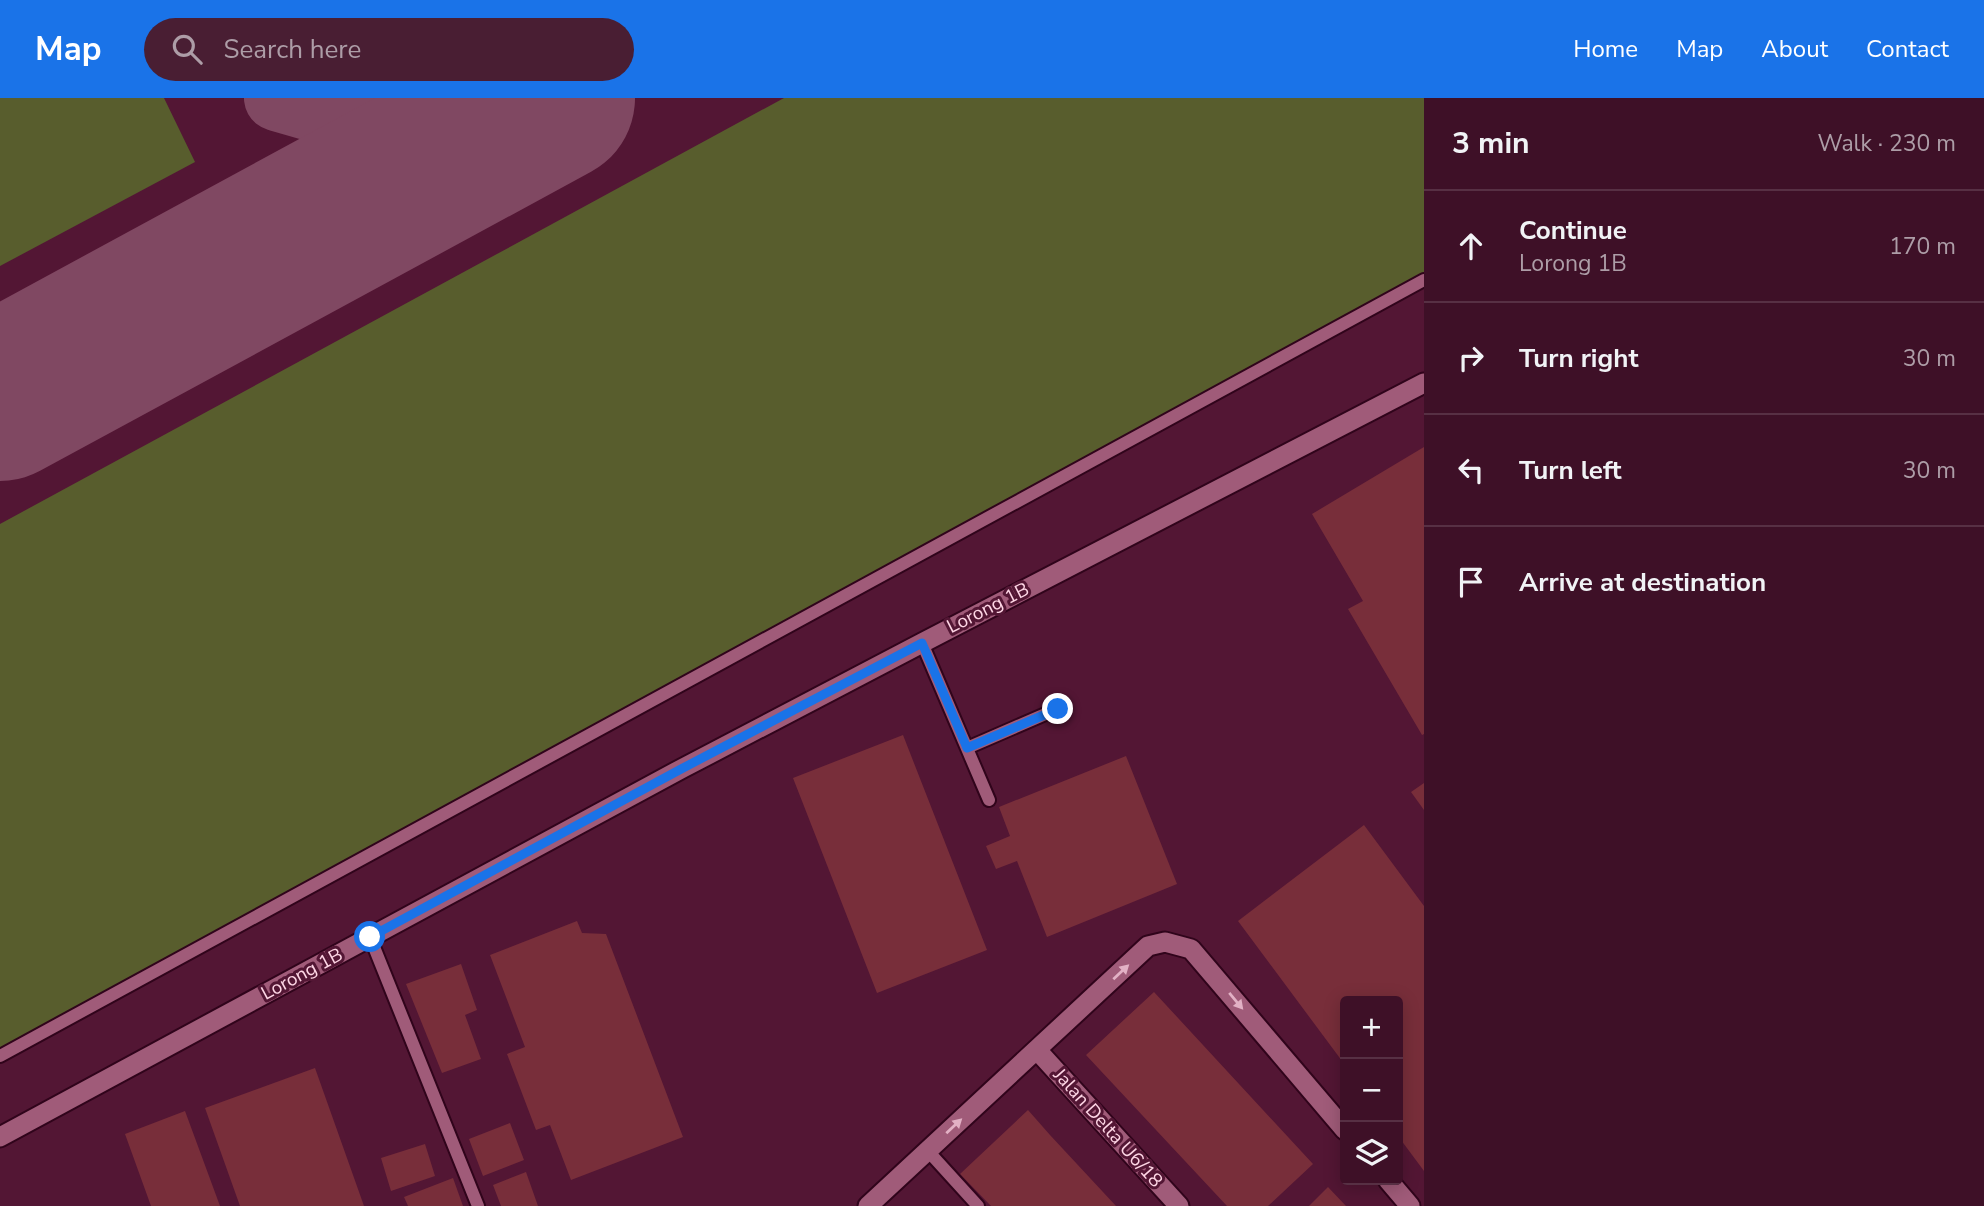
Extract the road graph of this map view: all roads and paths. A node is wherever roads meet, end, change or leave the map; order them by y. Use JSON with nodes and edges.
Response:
{"nodes":[{"id":1,"x":1424,"y":280,"type":"edge"},
{"id":2,"x":1424,"y":383,"type":"edge"},
{"id":3,"x":922,"y":643,"type":"junction"},
{"id":4,"x":1058,"y":709,"type":"dead end"},
{"id":5,"x":967,"y":748,"type":"junction"},
{"id":6,"x":989,"y":800,"type":"dead end"},
{"id":7,"x":370,"y":937,"type":"junction"},
{"id":8,"x":1037,"y":1050,"type":"junction"},
{"id":9,"x":0,"y":1056,"type":"edge"},
{"id":10,"x":1340,"y":1124,"type":"edge"},
{"id":11,"x":0,"y":1137,"type":"edge"},
{"id":12,"x":928,"y":1151,"type":"junction"},
{"id":13,"x":1392,"y":1185,"type":"edge"},
{"id":14,"x":478,"y":1206,"type":"edge"},
{"id":15,"x":868,"y":1206,"type":"edge"},
{"id":16,"x":978,"y":1206,"type":"edge"},
{"id":17,"x":1179,"y":1206,"type":"edge"},
{"id":18,"x":1410,"y":1206,"type":"edge"}],
"edges":[{"from":1,"to":9,"type":"lane"},
{"from":2,"to":3,"type":"street","name":"Lorong 1B"},
{"from":3,"to":5,"type":"lane"},
{"from":3,"to":7,"type":"street","name":"Lorong 1B"},
{"from":4,"to":5,"type":"lane"},
{"from":5,"to":6,"type":"lane"},
{"from":7,"to":11,"type":"street","name":"Lorong 1B"},
{"from":7,"to":14,"type":"lane"},
{"from":8,"to":10,"type":"street","one_way":true},
{"from":12,"to":8,"type":"street","one_way":true},
{"from":8,"to":17,"type":"street","name":"Jalan Delta U6/18"},
{"from":12,"to":15,"type":"street"},
{"from":12,"to":16,"type":"lane"},
{"from":13,"to":18,"type":"street"}]}
